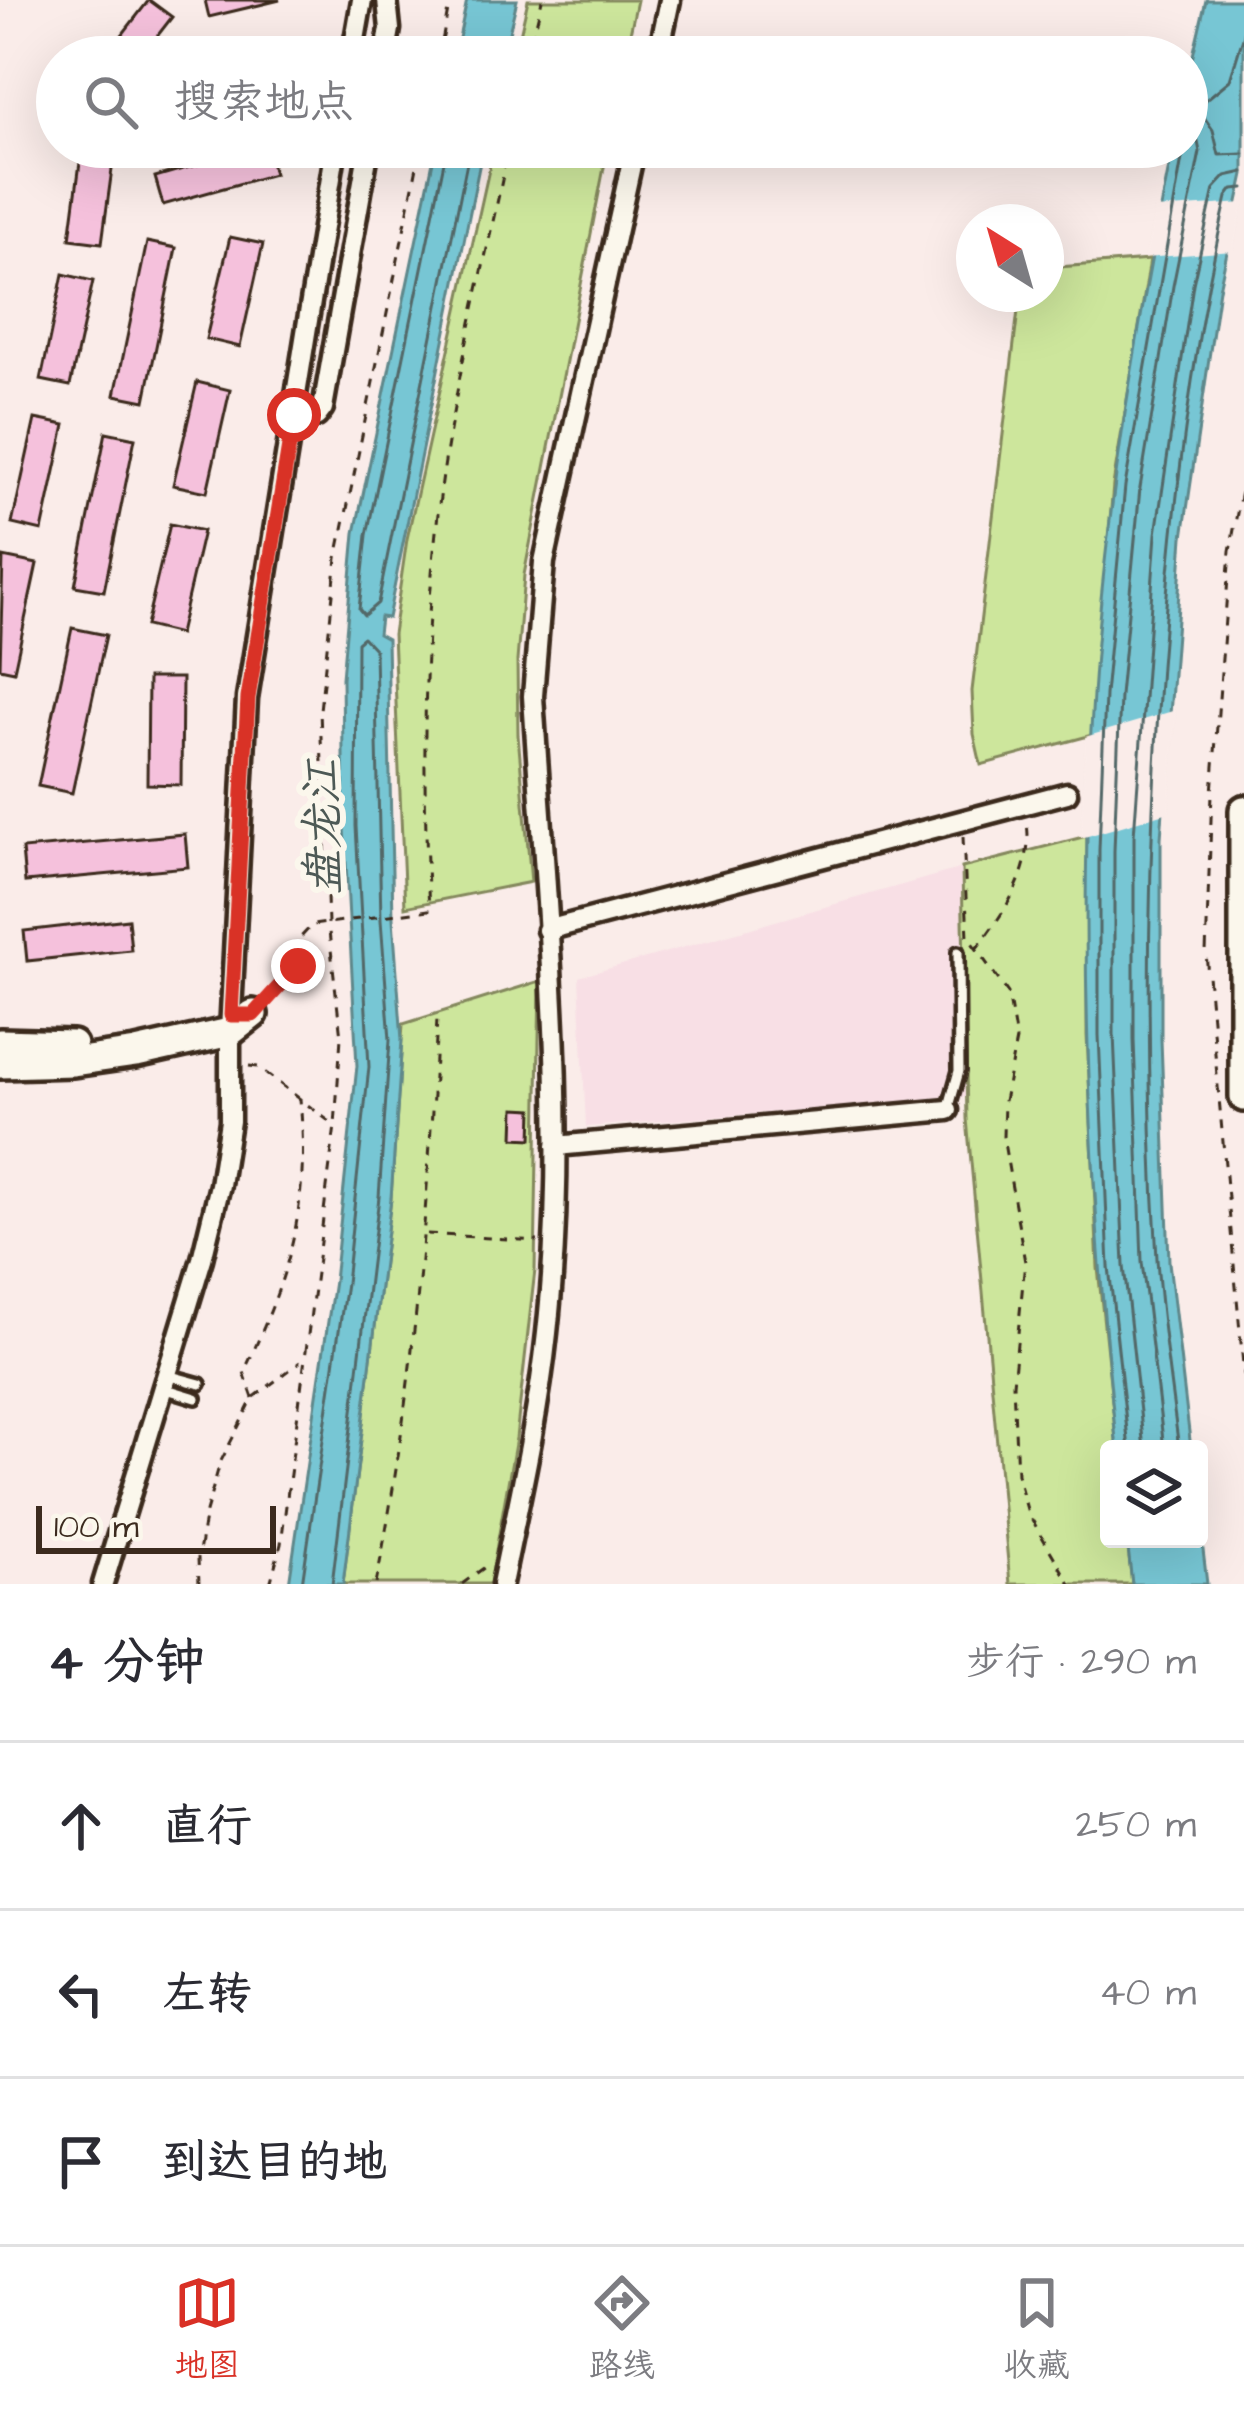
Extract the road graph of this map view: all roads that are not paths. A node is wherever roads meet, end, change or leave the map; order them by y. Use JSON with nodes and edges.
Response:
{"nodes":[{"id":1,"x":362,"y":0,"type":"edge"},
{"id":2,"x":387,"y":0,"type":"edge"},
{"id":3,"x":670,"y":0,"type":"edge"},
{"id":4,"x":356,"y":36,"type":"edge"},
{"id":5,"x":389,"y":36,"type":"edge"},
{"id":6,"x":662,"y":36,"type":"edge"},
{"id":7,"x":333,"y":168,"type":"edge"},
{"id":8,"x":365,"y":168,"type":"edge"},
{"id":9,"x":630,"y":168,"type":"edge"},
{"id":10,"x":294,"y":415,"type":"junction"},
{"id":11,"x":1067,"y":793,"type":"dead end"},
{"id":12,"x":1244,"y":809,"type":"edge"},
{"id":13,"x":547,"y":929,"type":"junction"},
{"id":14,"x":958,"y":952,"type":"dead end"},
{"id":15,"x":238,"y":1020,"type":"junction"},
{"id":16,"x":0,"y":1043,"type":"edge"},
{"id":17,"x":0,"y":1064,"type":"edge"},
{"id":18,"x":1244,"y":1097,"type":"edge"},
{"id":19,"x":948,"y":1110,"type":"joint"},
{"id":20,"x":556,"y":1146,"type":"junction"},
{"id":21,"x":165,"y":1382,"type":"junction"},
{"id":22,"x":200,"y":1384,"type":"dead end"},
{"id":23,"x":196,"y":1398,"type":"dead end"},
{"id":24,"x":103,"y":1584,"type":"edge"},
{"id":25,"x":502,"y":1584,"type":"edge"}],
"edges":[{"from":1,"to":4,"type":"street"},
{"from":2,"to":5,"type":"street"},
{"from":3,"to":6,"type":"street"},
{"from":7,"to":10,"type":"street"},
{"from":8,"to":10,"type":"street"},
{"from":9,"to":13,"type":"street"},
{"from":10,"to":15,"type":"street"},
{"from":11,"to":13,"type":"street"},
{"from":12,"to":18,"type":"street"},
{"from":13,"to":20,"type":"street"},
{"from":14,"to":19,"type":"lane"},
{"from":15,"to":16,"type":"street"},
{"from":15,"to":17,"type":"street"},
{"from":15,"to":21,"type":"street"},
{"from":19,"to":20,"type":"street"},
{"from":20,"to":25,"type":"street"},
{"from":21,"to":22,"type":"lane"},
{"from":21,"to":23,"type":"lane"},
{"from":21,"to":24,"type":"street"}]}
